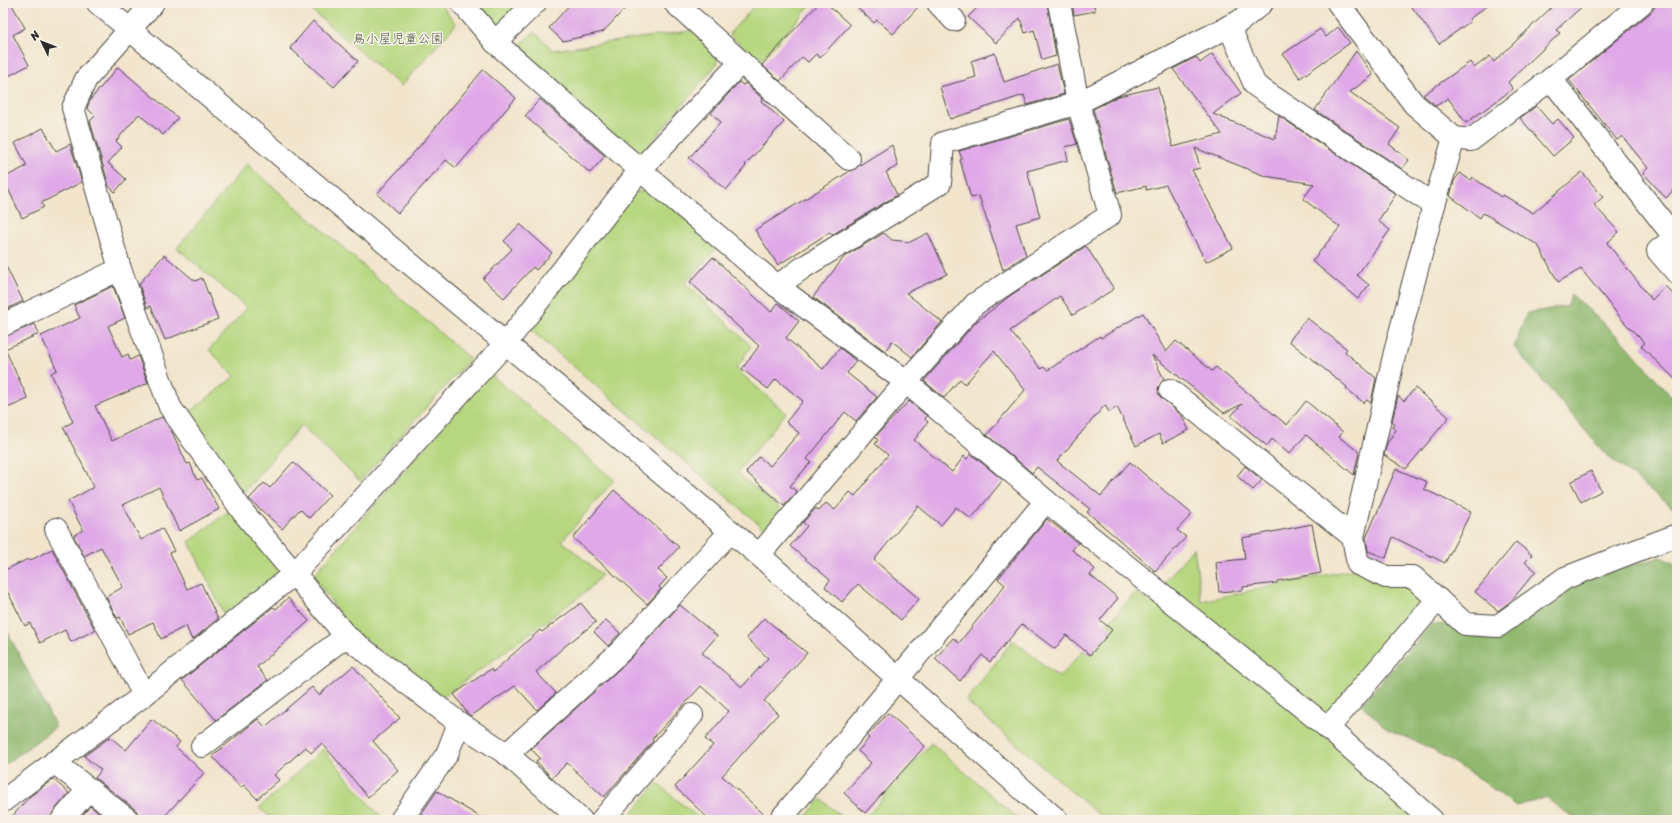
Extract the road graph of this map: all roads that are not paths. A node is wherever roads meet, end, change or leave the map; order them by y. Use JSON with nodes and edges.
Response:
{"nodes":[{"id":1,"x":98,"y":3,"type":"edge"},
{"id":2,"x":153,"y":3,"type":"edge"},
{"id":3,"x":462,"y":3,"type":"edge"},
{"id":4,"x":535,"y":3,"type":"edge"},
{"id":5,"x":675,"y":3,"type":"edge"},
{"id":6,"x":938,"y":3,"type":"edge"},
{"id":7,"x":1059,"y":3,"type":"edge"},
{"id":8,"x":1262,"y":3,"type":"edge"},
{"id":9,"x":1338,"y":3,"type":"edge"},
{"id":10,"x":1642,"y":3,"type":"edge"},
{"id":11,"x":954,"y":20,"type":"dead end"},
{"id":12,"x":1229,"y":26,"type":"junction"},
{"id":13,"x":130,"y":30,"type":"junction"},
{"id":14,"x":495,"y":42,"type":"junction"},
{"id":15,"x":741,"y":62,"type":"junction"},
{"id":16,"x":1551,"y":79,"type":"junction"},
{"id":17,"x":1078,"y":103,"type":"junction"},
{"id":18,"x":1454,"y":138,"type":"junction"},
{"id":19,"x":849,"y":159,"type":"dead end"},
{"id":20,"x":640,"y":170,"type":"junction"},
{"id":21,"x":1434,"y":205,"type":"junction"},
{"id":22,"x":1676,"y":237,"type":"edge"},
{"id":23,"x":120,"y":269,"type":"junction"},
{"id":24,"x":1677,"y":273,"type":"edge"},
{"id":25,"x":777,"y":286,"type":"junction"},
{"id":26,"x":3,"y":325,"type":"edge"},
{"id":27,"x":506,"y":343,"type":"junction"},
{"id":28,"x":906,"y":382,"type":"junction"},
{"id":29,"x":1170,"y":390,"type":"dead end"},
{"id":30,"x":1046,"y":501,"type":"junction"},
{"id":31,"x":56,"y":529,"type":"dead end"},
{"id":32,"x":730,"y":532,"type":"junction"},
{"id":33,"x":1677,"y":535,"type":"edge"},
{"id":34,"x":1353,"y":537,"type":"junction"},
{"id":35,"x":759,"y":555,"type":"junction"},
{"id":36,"x":295,"y":574,"type":"junction"},
{"id":37,"x":1438,"y":599,"type":"junction"},
{"id":38,"x":346,"y":636,"type":"junction"},
{"id":39,"x":898,"y":679,"type":"junction"},
{"id":40,"x":144,"y":695,"type":"junction"},
{"id":41,"x":692,"y":714,"type":"dead end"},
{"id":42,"x":459,"y":723,"type":"junction"},
{"id":43,"x":1328,"y":728,"type":"junction"},
{"id":44,"x":202,"y":746,"type":"dead end"},
{"id":45,"x":507,"y":754,"type":"junction"},
{"id":46,"x":54,"y":762,"type":"junction"},
{"id":47,"x":88,"y":790,"type":"junction"},
{"id":48,"x":3,"y":801,"type":"edge"},
{"id":49,"x":62,"y":820,"type":"edge"},
{"id":50,"x":128,"y":820,"type":"edge"},
{"id":51,"x":401,"y":820,"type":"edge"},
{"id":52,"x":581,"y":820,"type":"edge"},
{"id":53,"x":602,"y":820,"type":"edge"},
{"id":54,"x":780,"y":820,"type":"edge"},
{"id":55,"x":1057,"y":820,"type":"edge"},
{"id":56,"x":1432,"y":820,"type":"edge"}],
"edges":[{"from":1,"to":13,"type":"street"},
{"from":2,"to":13,"type":"street"},
{"from":3,"to":14,"type":"street"},
{"from":4,"to":14,"type":"street"},
{"from":5,"to":15,"type":"street"},
{"from":6,"to":11,"type":"street"},
{"from":7,"to":17,"type":"street"},
{"from":8,"to":12,"type":"street"},
{"from":9,"to":18,"type":"street"},
{"from":10,"to":16,"type":"street"},
{"from":12,"to":17,"type":"street"},
{"from":12,"to":21,"type":"street"},
{"from":13,"to":23,"type":"street"},
{"from":13,"to":27,"type":"street"},
{"from":14,"to":20,"type":"street"},
{"from":15,"to":19,"type":"street"},
{"from":15,"to":20,"type":"street"},
{"from":16,"to":18,"type":"street"},
{"from":16,"to":22,"type":"street"},
{"from":17,"to":25,"type":"street"},
{"from":17,"to":28,"type":"street"},
{"from":18,"to":21,"type":"street"},
{"from":20,"to":25,"type":"street"},
{"from":20,"to":27,"type":"street"},
{"from":21,"to":34,"type":"street"},
{"from":22,"to":24,"type":"street"},
{"from":23,"to":26,"type":"street"},
{"from":23,"to":36,"type":"street"},
{"from":25,"to":28,"type":"street"},
{"from":27,"to":32,"type":"street"},
{"from":27,"to":36,"type":"street"},
{"from":28,"to":30,"type":"street"},
{"from":28,"to":35,"type":"street"},
{"from":29,"to":34,"type":"street"},
{"from":30,"to":39,"type":"street"},
{"from":30,"to":43,"type":"street"},
{"from":31,"to":40,"type":"street"},
{"from":32,"to":35,"type":"street"},
{"from":32,"to":45,"type":"street"},
{"from":33,"to":37,"type":"street"},
{"from":34,"to":37,"type":"street"},
{"from":35,"to":39,"type":"street"},
{"from":36,"to":38,"type":"street"},
{"from":36,"to":40,"type":"street"},
{"from":37,"to":43,"type":"street"},
{"from":38,"to":42,"type":"street"},
{"from":38,"to":44,"type":"street"},
{"from":39,"to":54,"type":"street"},
{"from":39,"to":55,"type":"street"},
{"from":40,"to":46,"type":"street"},
{"from":41,"to":53,"type":"street"},
{"from":42,"to":45,"type":"street"},
{"from":42,"to":51,"type":"street"},
{"from":43,"to":56,"type":"street"},
{"from":45,"to":52,"type":"street"},
{"from":46,"to":47,"type":"street"},
{"from":46,"to":48,"type":"street"},
{"from":47,"to":49,"type":"street"},
{"from":47,"to":50,"type":"street"}]}
